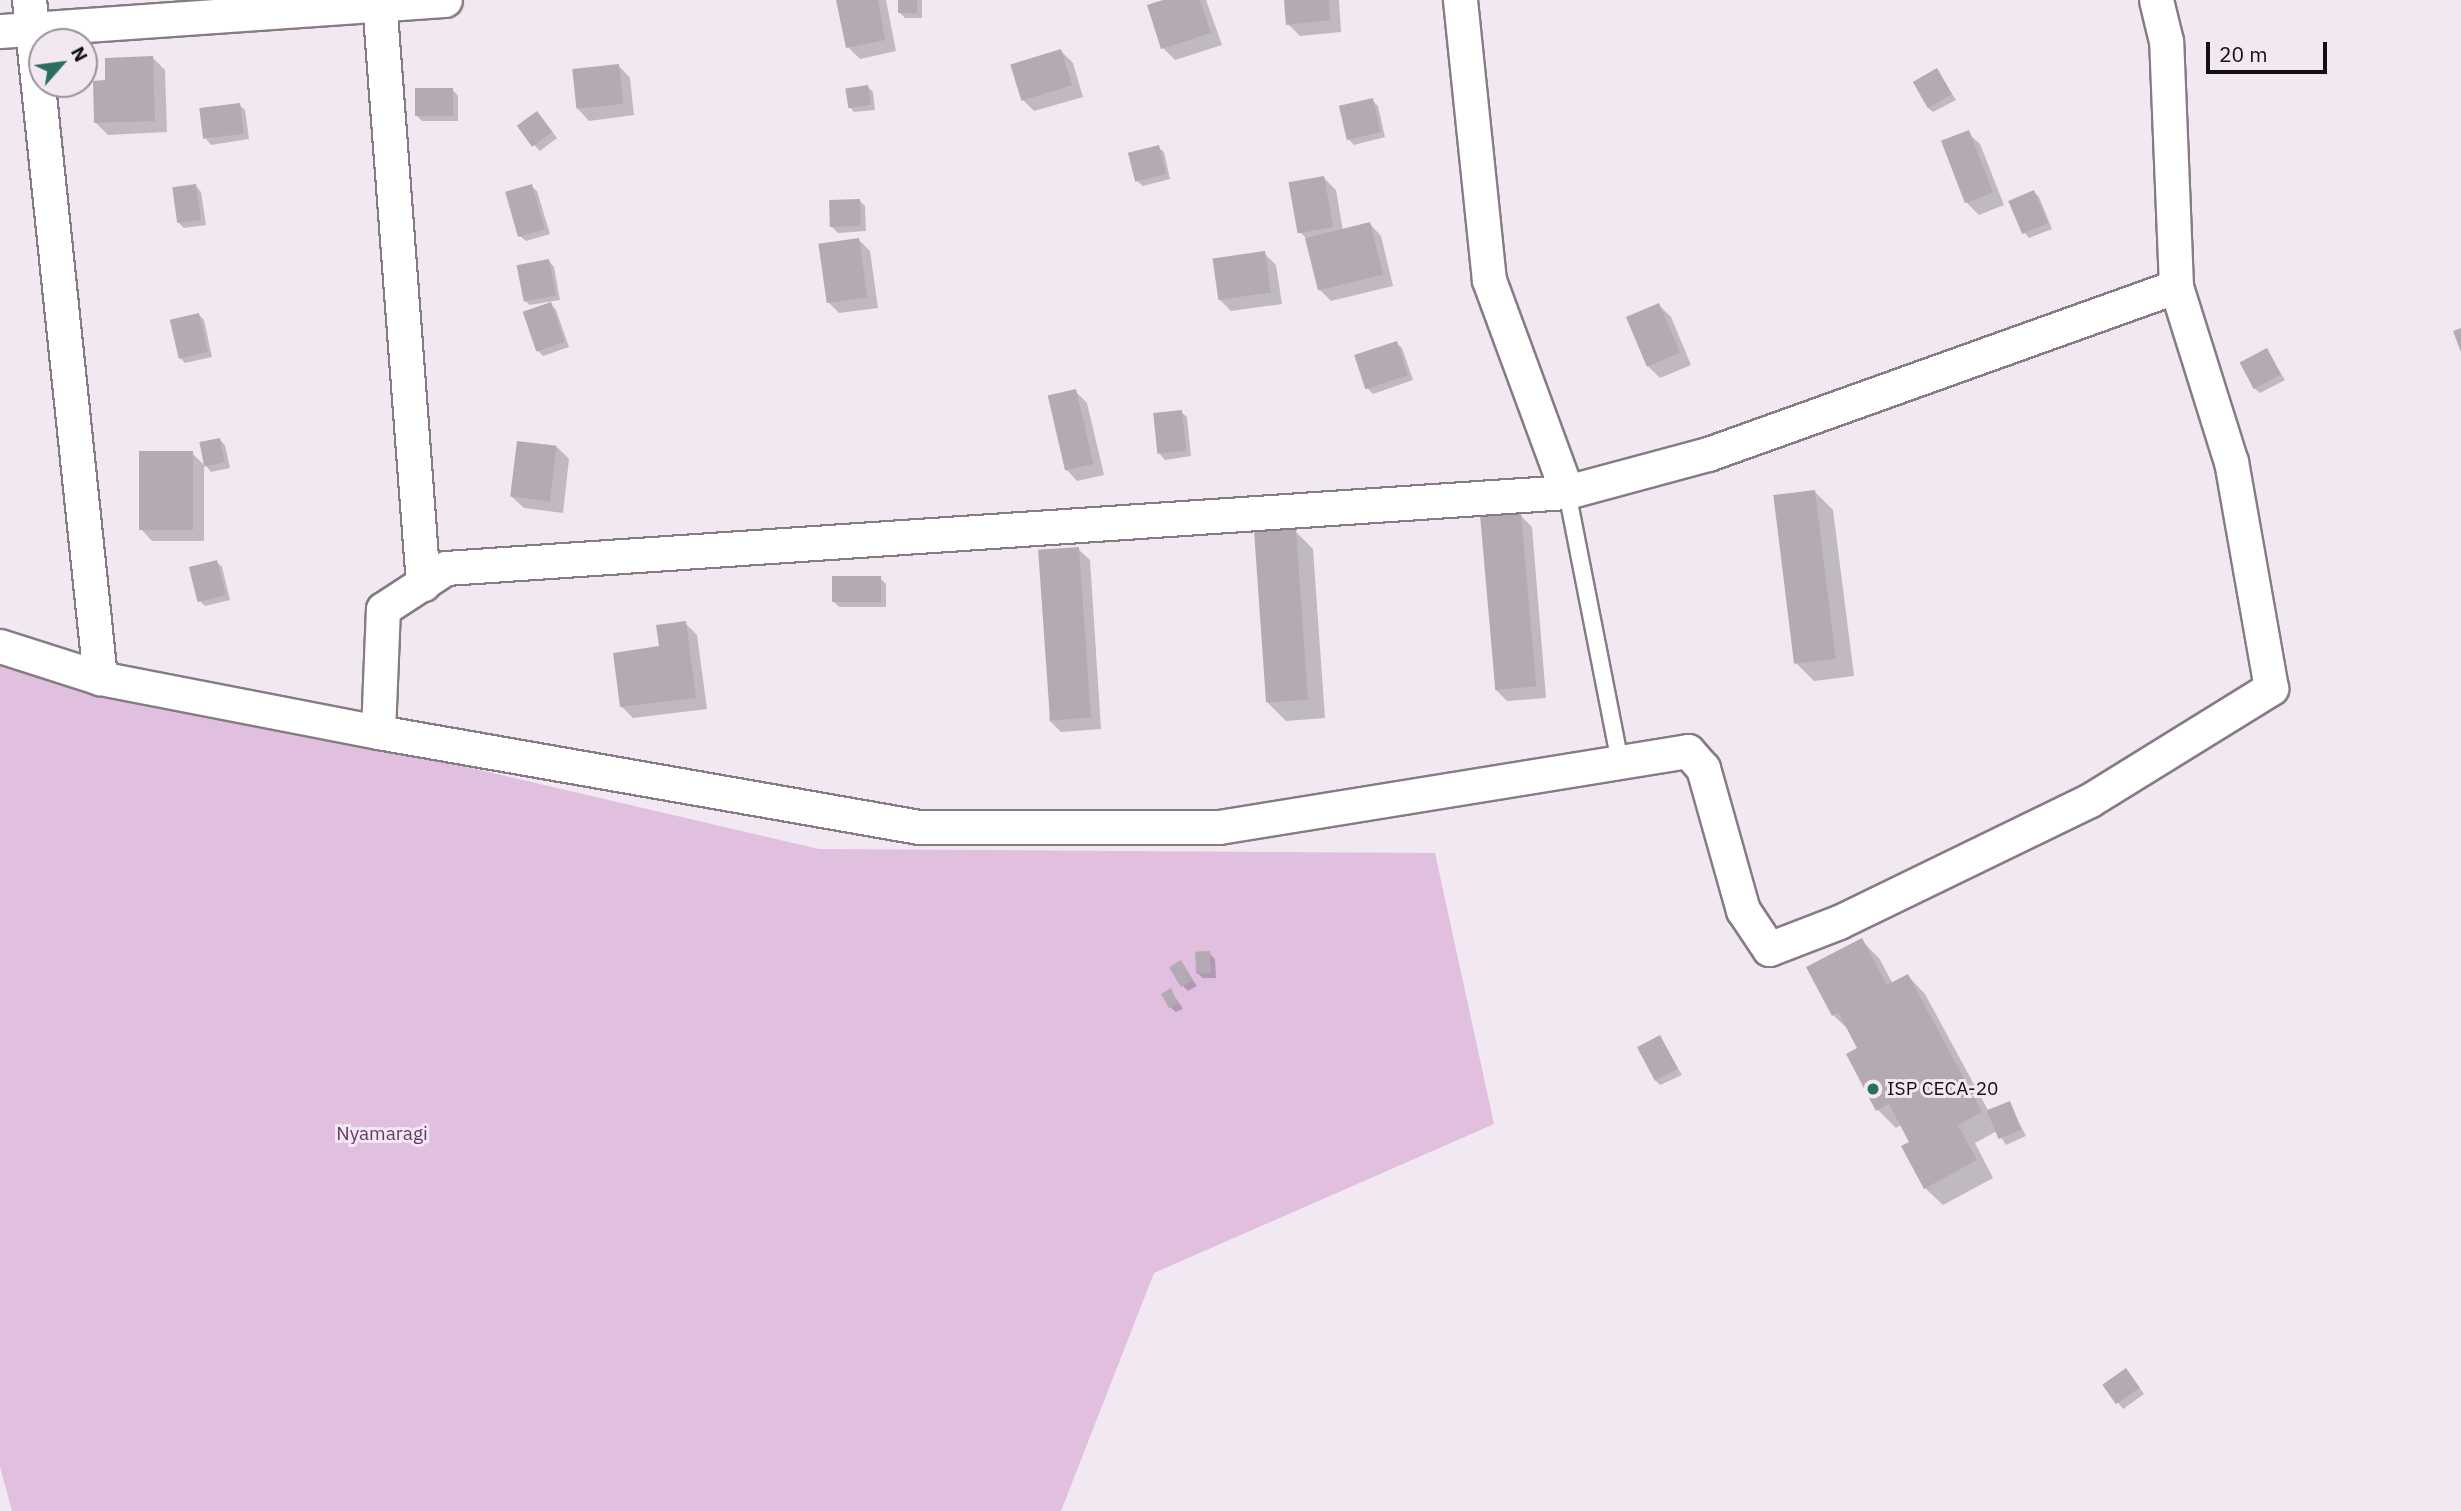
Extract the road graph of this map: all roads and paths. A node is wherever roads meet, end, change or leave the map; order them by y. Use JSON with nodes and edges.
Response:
{"nodes":[{"id":1,"x":445,"y":0,"type":"edge"},
{"id":2,"x":1460,"y":0,"type":"edge"},
{"id":3,"x":2156,"y":0,"type":"edge"},
{"id":4,"x":379,"y":2,"type":"edge"},
{"id":5,"x":20,"y":20,"type":"edge"},
{"id":6,"x":2176,"y":286,"type":"junction"},
{"id":7,"x":1567,"y":492,"type":"junction"},
{"id":8,"x":423,"y":584,"type":"junction"},
{"id":9,"x":0,"y":646,"type":"edge"},
{"id":10,"x":100,"y":678,"type":"junction"},
{"id":11,"x":378,"y":732,"type":"junction"},
{"id":12,"x":1620,"y":761,"type":"junction"}],
"edges":[{"from":1,"to":4,"type":"street"},
{"from":2,"to":7,"type":"street"},
{"from":3,"to":6,"type":"street"},
{"from":4,"to":5,"type":"street"},
{"from":4,"to":8,"type":"street"},
{"from":5,"to":10,"type":"street"},
{"from":6,"to":7,"type":"street"},
{"from":6,"to":12,"type":"street"},
{"from":7,"to":8,"type":"street"},
{"from":7,"to":12,"type":"lane"},
{"from":8,"to":11,"type":"street"},
{"from":9,"to":10,"type":"street"},
{"from":10,"to":11,"type":"street"},
{"from":11,"to":12,"type":"street"}]}
